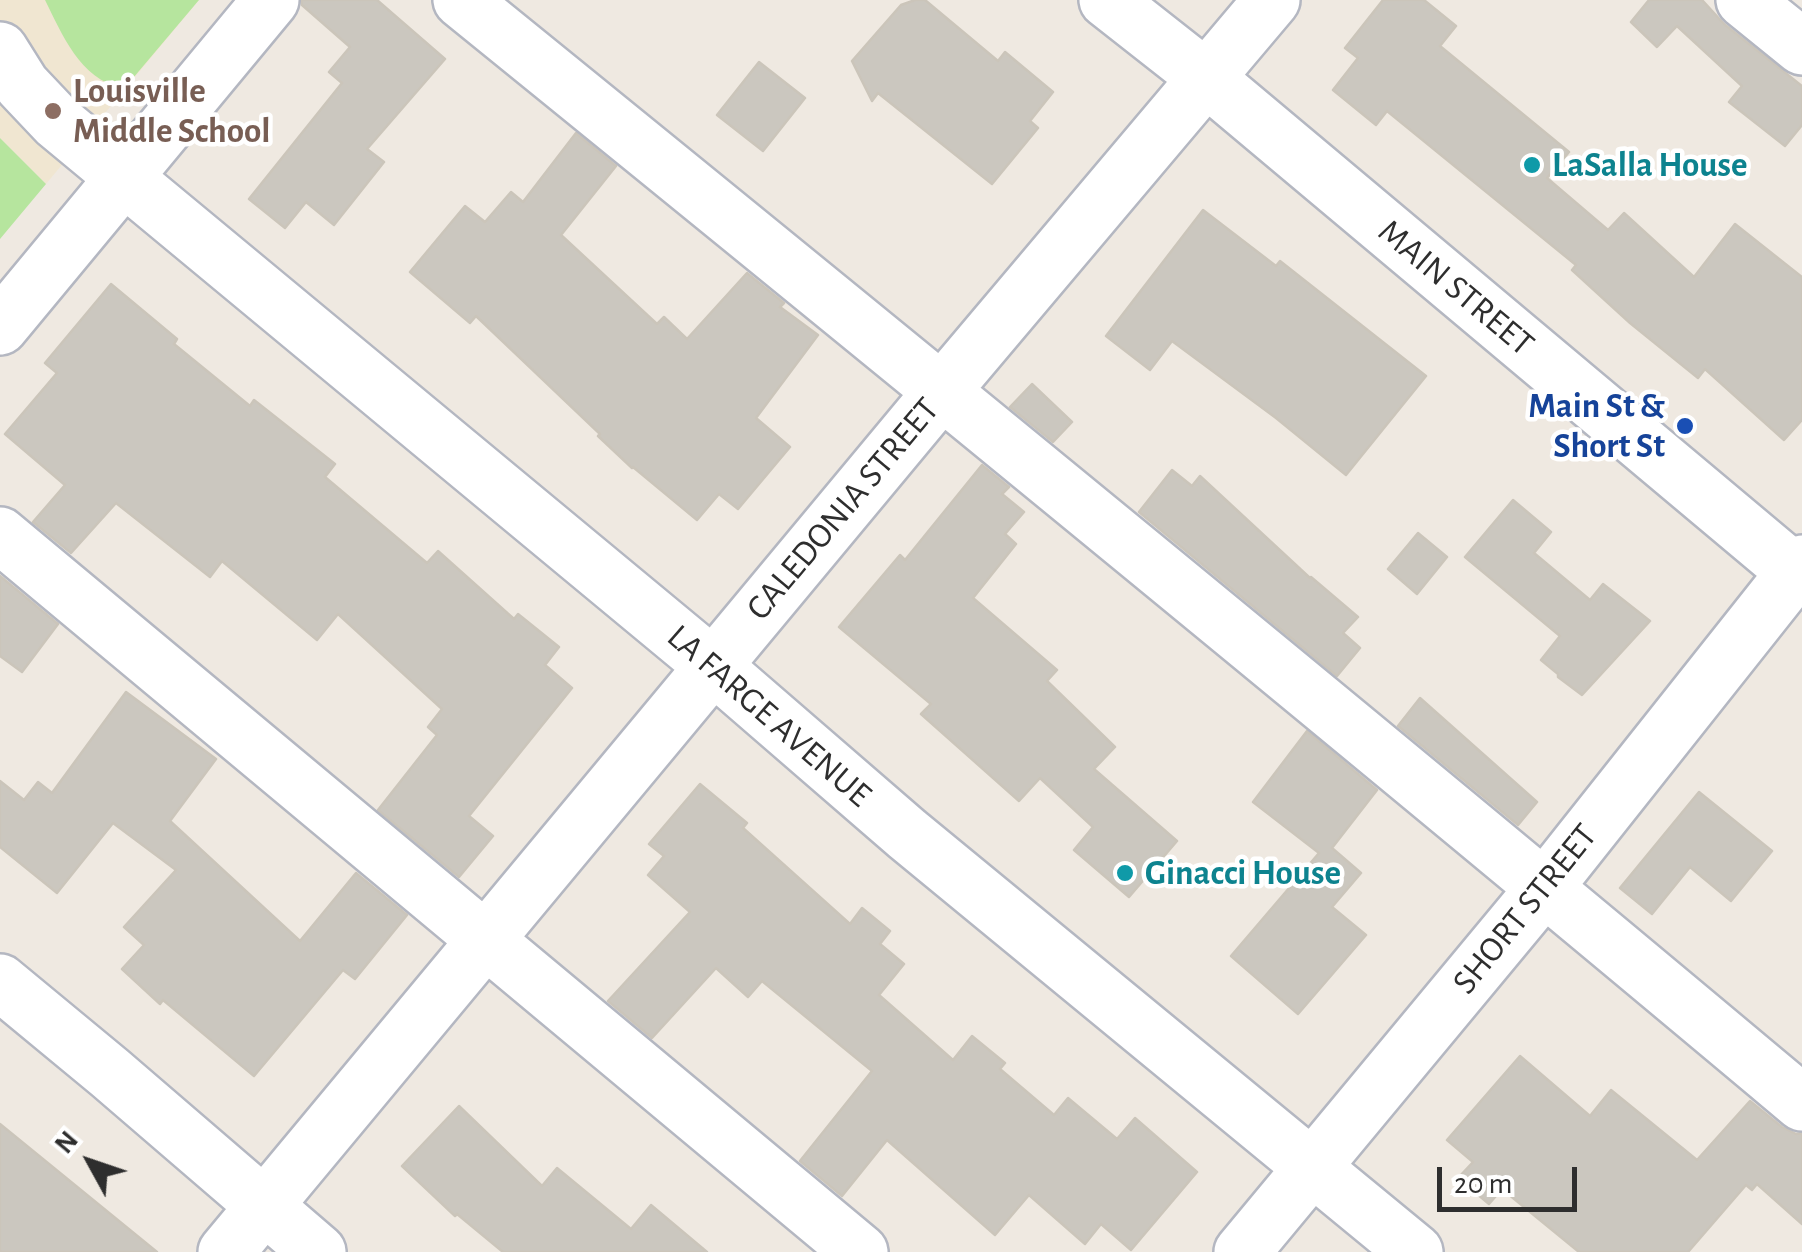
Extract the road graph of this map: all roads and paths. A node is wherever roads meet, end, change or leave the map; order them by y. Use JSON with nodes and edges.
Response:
{"nodes":[{"id":1,"x":270,"y":0,"type":"edge"},
{"id":2,"x":462,"y":0,"type":"edge"},
{"id":3,"x":1107,"y":0,"type":"edge"},
{"id":4,"x":1272,"y":0,"type":"edge"},
{"id":5,"x":1744,"y":0,"type":"edge"},
{"id":6,"x":1802,"y":47,"type":"edge"},
{"id":7,"x":0,"y":50,"type":"edge"},
{"id":8,"x":1205,"y":77,"type":"junction"},
{"id":9,"x":124,"y":178,"type":"junction"},
{"id":10,"x":0,"y":328,"type":"edge"},
{"id":11,"x":942,"y":391,"type":"junction"},
{"id":12,"x":0,"y":535,"type":"edge"},
{"id":13,"x":1799,"y":571,"type":"edge"},
{"id":14,"x":713,"y":666,"type":"junction"},
{"id":15,"x":1544,"y":887,"type":"junction"},
{"id":16,"x":486,"y":939,"type":"junction"},
{"id":17,"x":0,"y":982,"type":"edge"},
{"id":18,"x":1802,"y":1104,"type":"edge"},
{"id":19,"x":1313,"y":1166,"type":"junction"},
{"id":20,"x":264,"y":1206,"type":"junction"},
{"id":21,"x":226,"y":1252,"type":"edge"},
{"id":22,"x":318,"y":1252,"type":"edge"},
{"id":23,"x":860,"y":1252,"type":"edge"},
{"id":24,"x":1242,"y":1252,"type":"edge"},
{"id":25,"x":1416,"y":1252,"type":"edge"}],
"edges":[{"from":1,"to":9,"type":"street"},
{"from":2,"to":11,"type":"street"},
{"from":3,"to":8,"type":"street","name":"MAIN STREET"},
{"from":4,"to":8,"type":"street","name":"CALEDONIA STREET"},
{"from":5,"to":6,"type":"street"},
{"from":7,"to":9,"type":"street","name":"LA FARGE AVENUE"},
{"from":8,"to":11,"type":"street","name":"CALEDONIA STREET"},
{"from":8,"to":13,"type":"street","name":"MAIN STREET"},
{"from":9,"to":10,"type":"street"},
{"from":9,"to":14,"type":"street","name":"LA FARGE AVENUE"},
{"from":11,"to":14,"type":"street","name":"CALEDONIA STREET"},
{"from":11,"to":15,"type":"street"},
{"from":12,"to":16,"type":"street"},
{"from":13,"to":15,"type":"street","name":"SHORT STREET"},
{"from":14,"to":16,"type":"street","name":"CALEDONIA STREET"},
{"from":14,"to":19,"type":"street","name":"LA FARGE AVENUE"},
{"from":15,"to":18,"type":"street"},
{"from":15,"to":19,"type":"street","name":"SHORT STREET"},
{"from":16,"to":20,"type":"street","name":"CALEDONIA STREET"},
{"from":16,"to":23,"type":"street"},
{"from":17,"to":20,"type":"street"},
{"from":19,"to":24,"type":"street","name":"SHORT STREET"},
{"from":19,"to":25,"type":"street","name":"LA FARGE AVENUE"},
{"from":20,"to":21,"type":"street","name":"CALEDONIA STREET"},
{"from":20,"to":22,"type":"street"}]}
